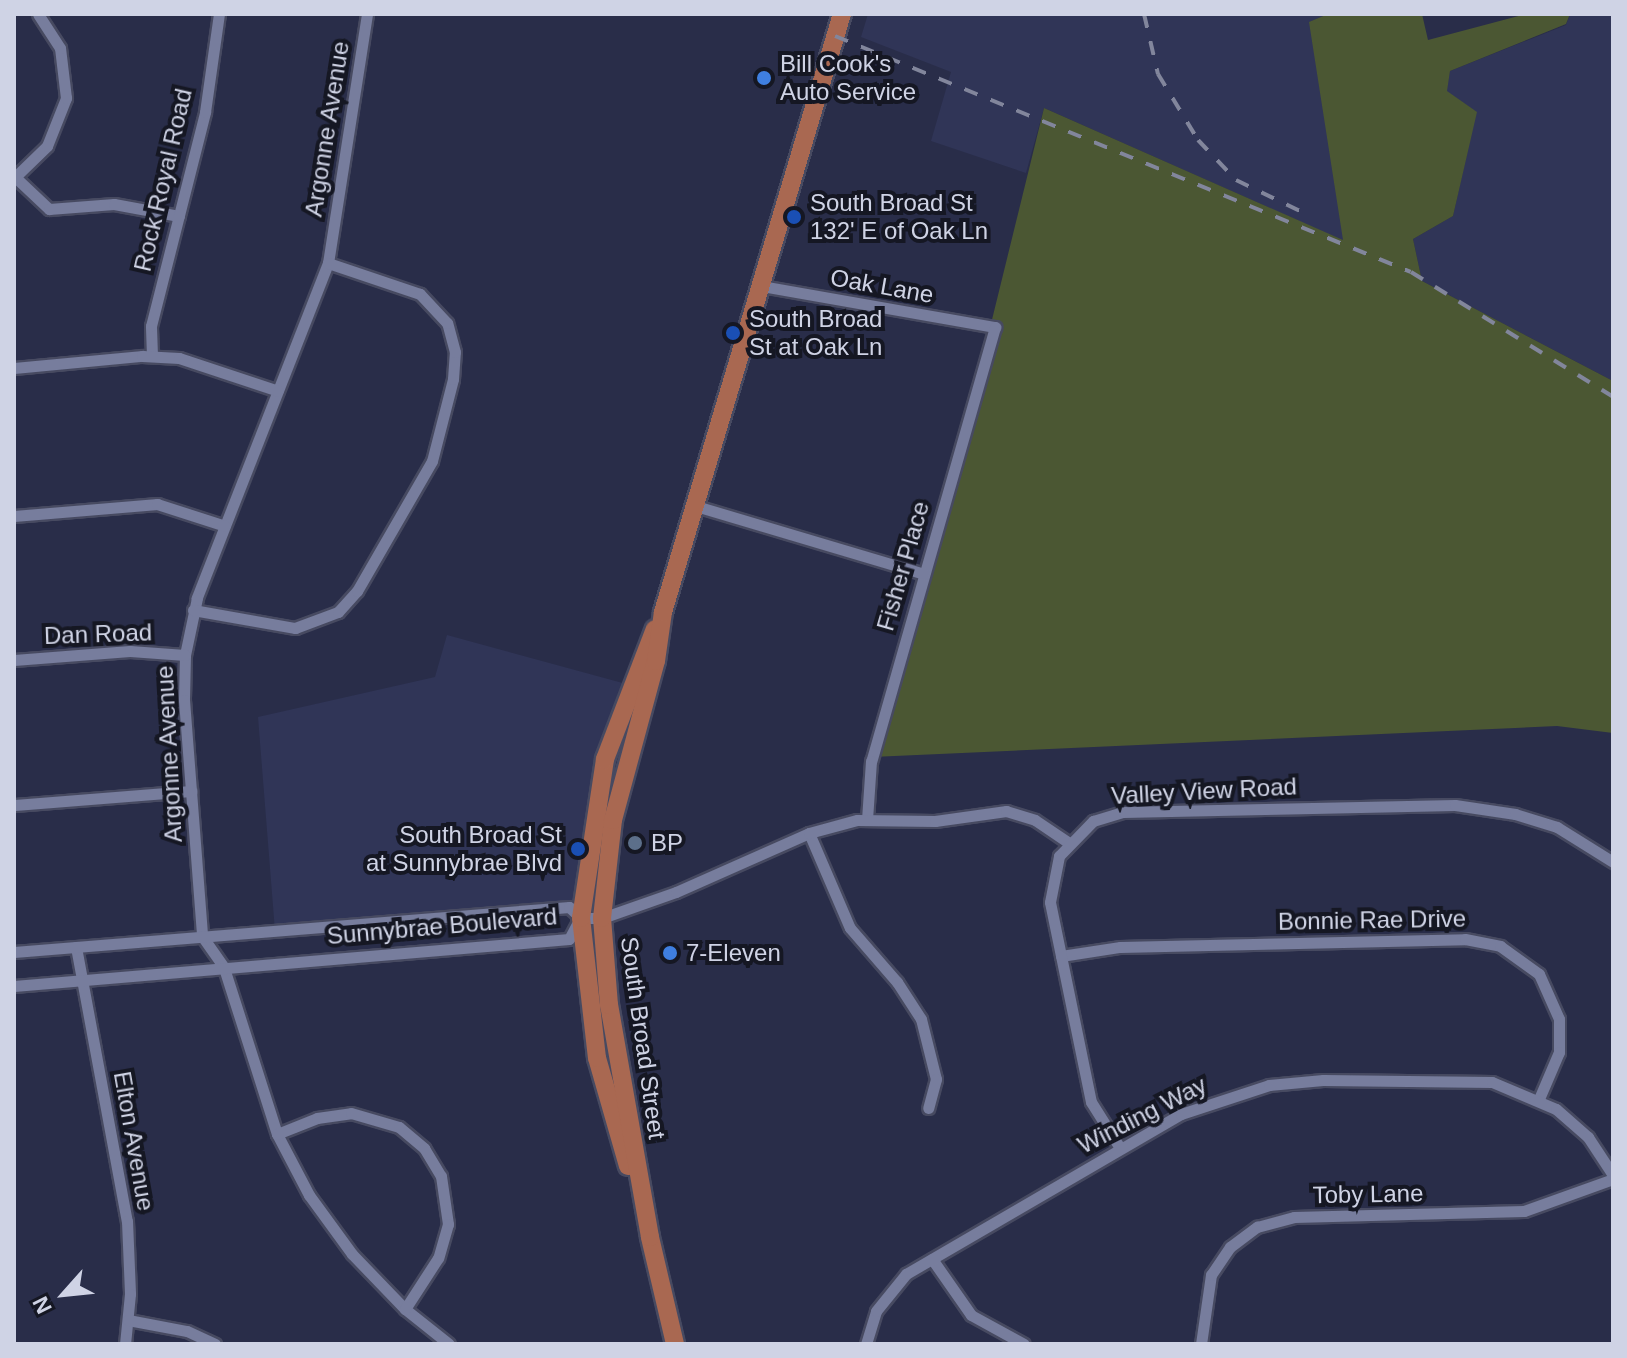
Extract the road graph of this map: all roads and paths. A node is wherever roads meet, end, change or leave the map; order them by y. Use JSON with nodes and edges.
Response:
{"nodes":[{"id":1,"x":38,"y":14,"type":"edge"},
{"id":2,"x":219,"y":14,"type":"edge"},
{"id":3,"x":367,"y":14,"type":"edge"},
{"id":4,"x":842,"y":14,"type":"edge"},
{"id":5,"x":15,"y":177,"type":"edge"},
{"id":6,"x":179,"y":216,"type":"junction"},
{"id":7,"x":328,"y":263,"type":"junction"},
{"id":8,"x":762,"y":286,"type":"junction"},
{"id":9,"x":995,"y":327,"type":"joint"},
{"id":10,"x":152,"y":356,"type":"junction"},
{"id":11,"x":14,"y":368,"type":"edge"},
{"id":12,"x":278,"y":391,"type":"junction"},
{"id":13,"x":696,"y":506,"type":"junction"},
{"id":14,"x":14,"y":516,"type":"edge"},
{"id":15,"x":225,"y":526,"type":"junction"},
{"id":16,"x":924,"y":574,"type":"junction"},
{"id":17,"x":193,"y":610,"type":"junction"},
{"id":18,"x":663,"y":612,"type":"junction"},
{"id":19,"x":185,"y":655,"type":"junction"},
{"id":20,"x":14,"y":660,"type":"edge"},
{"id":21,"x":616,"y":720,"type":"junction"},
{"id":22,"x":635,"y":726,"type":"junction"},
{"id":23,"x":627,"y":753,"type":"junction"},
{"id":24,"x":605,"y":759,"type":"junction"},
{"id":25,"x":191,"y":791,"type":"junction"},
{"id":26,"x":14,"y":805,"type":"edge"},
{"id":27,"x":867,"y":819,"type":"junction"},
{"id":28,"x":809,"y":833,"type":"junction"},
{"id":29,"x":1068,"y":842,"type":"junction"},
{"id":30,"x":1613,"y":862,"type":"edge"},
{"id":31,"x":581,"y":918,"type":"junction"},
{"id":32,"x":602,"y":918,"type":"junction"},
{"id":33,"x":202,"y":936,"type":"junction"},
{"id":34,"x":76,"y":947,"type":"junction"},
{"id":35,"x":14,"y":952,"type":"edge"},
{"id":36,"x":1061,"y":956,"type":"junction"},
{"id":37,"x":224,"y":968,"type":"junction"},
{"id":38,"x":81,"y":980,"type":"junction"},
{"id":39,"x":14,"y":986,"type":"edge"},
{"id":40,"x":1539,"y":1099,"type":"junction"},
{"id":41,"x":928,"y":1108,"type":"dead end"},
{"id":42,"x":277,"y":1134,"type":"junction"},
{"id":43,"x":1120,"y":1148,"type":"junction"},
{"id":44,"x":1613,"y":1177,"type":"edge"},
{"id":45,"x":650,"y":1237,"type":"junction"},
{"id":46,"x":932,"y":1259,"type":"junction"},
{"id":47,"x":405,"y":1309,"type":"junction"},
{"id":48,"x":128,"y":1320,"type":"junction"},
{"id":49,"x":125,"y":1344,"type":"edge"},
{"id":50,"x":215,"y":1344,"type":"edge"},
{"id":51,"x":449,"y":1344,"type":"edge"},
{"id":52,"x":675,"y":1344,"type":"edge"},
{"id":53,"x":866,"y":1344,"type":"edge"},
{"id":54,"x":1024,"y":1344,"type":"edge"},
{"id":55,"x":1201,"y":1344,"type":"edge"}],
"edges":[{"from":1,"to":5,"type":"street"},
{"from":2,"to":6,"type":"street","name":"Rock Royal Road"},
{"from":3,"to":7,"type":"street","name":"Argonne Avenue"},
{"from":4,"to":8,"type":"main road","name":"South Broad Street"},
{"from":5,"to":6,"type":"street"},
{"from":6,"to":10,"type":"street","name":"Rock Royal Road"},
{"from":7,"to":12,"type":"street","name":"Argonne Avenue"},
{"from":7,"to":17,"type":"street"},
{"from":8,"to":9,"type":"street","name":"Oak Lane"},
{"from":8,"to":13,"type":"main road","name":"South Broad Street"},
{"from":9,"to":16,"type":"street","name":"Fisher Place"},
{"from":10,"to":11,"type":"street"},
{"from":10,"to":12,"type":"street"},
{"from":12,"to":15,"type":"street","name":"Argonne Avenue"},
{"from":13,"to":16,"type":"street"},
{"from":13,"to":18,"type":"main road","name":"South Broad Street"},
{"from":14,"to":15,"type":"street"},
{"from":15,"to":17,"type":"street","name":"Argonne Avenue"},
{"from":16,"to":27,"type":"street","name":"Fisher Place"},
{"from":17,"to":19,"type":"street","name":"Argonne Avenue"},
{"from":18,"to":21,"type":"main road","name":"South Broad Street"},
{"from":18,"to":22,"type":"main road","name":"South Broad Street"},
{"from":19,"to":20,"type":"street","name":"Dan Road"},
{"from":19,"to":25,"type":"street","name":"Argonne Avenue"},
{"from":21,"to":22,"type":"main road"},
{"from":21,"to":24,"type":"main road","name":"South Broad Street"},
{"from":22,"to":23,"type":"main road","name":"South Broad Street"},
{"from":23,"to":24,"type":"main road"},
{"from":23,"to":32,"type":"main road","name":"South Broad Street"},
{"from":24,"to":31,"type":"main road","name":"South Broad Street"},
{"from":25,"to":26,"type":"street"},
{"from":25,"to":33,"type":"street","name":"Argonne Avenue"},
{"from":27,"to":28,"type":"street"},
{"from":27,"to":29,"type":"street"},
{"from":28,"to":32,"type":"street"},
{"from":28,"to":41,"type":"street"},
{"from":29,"to":30,"type":"street","name":"Valley View Road"},
{"from":29,"to":36,"type":"street"},
{"from":31,"to":32,"type":"street"},
{"from":31,"to":33,"type":"street","name":"Sunnybrae Boulevard"},
{"from":31,"to":37,"type":"street","name":"Sunnybrae Boulevard"},
{"from":31,"to":45,"type":"main road","name":"South Broad Street"},
{"from":32,"to":45,"type":"main road","name":"South Broad Street"},
{"from":33,"to":34,"type":"street","name":"Sunnybrae Boulevard"},
{"from":33,"to":37,"type":"street"},
{"from":34,"to":35,"type":"street","name":"Sunnybrae Boulevard"},
{"from":34,"to":38,"type":"street","name":"Elton Avenue"},
{"from":36,"to":40,"type":"street","name":"Bonnie Rae Drive"},
{"from":36,"to":43,"type":"street"},
{"from":37,"to":38,"type":"street","name":"Sunnybrae Boulevard"},
{"from":37,"to":42,"type":"street"},
{"from":38,"to":39,"type":"street","name":"Sunnybrae Boulevard"},
{"from":38,"to":48,"type":"street","name":"Elton Avenue"},
{"from":40,"to":43,"type":"street","name":"Winding Way"},
{"from":40,"to":44,"type":"street","name":"Winding Way"},
{"from":42,"to":47,"type":"street"},
{"from":42,"to":47,"type":"street"},
{"from":43,"to":46,"type":"street","name":"Winding Way"},
{"from":44,"to":55,"type":"street","name":"Toby Lane"},
{"from":45,"to":52,"type":"main road","name":"South Broad Street"},
{"from":46,"to":53,"type":"street","name":"Winding Way"},
{"from":46,"to":54,"type":"street"},
{"from":47,"to":51,"type":"street"},
{"from":48,"to":49,"type":"street","name":"Elton Avenue"},
{"from":48,"to":50,"type":"street"}]}
